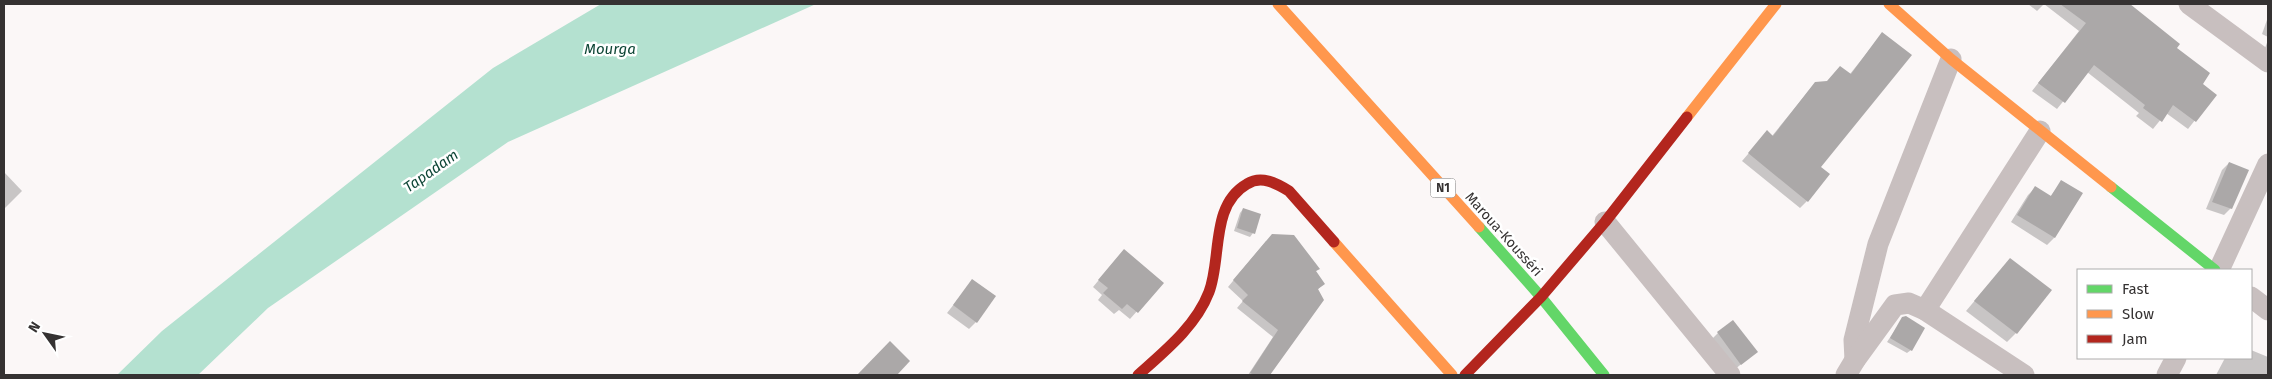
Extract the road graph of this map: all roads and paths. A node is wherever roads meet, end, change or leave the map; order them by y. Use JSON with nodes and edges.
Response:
{"nodes":[{"id":1,"x":1278,"y":4,"type":"edge"},
{"id":2,"x":1776,"y":4,"type":"edge"},
{"id":3,"x":1889,"y":4,"type":"edge"},
{"id":4,"x":2189,"y":4,"type":"edge"},
{"id":5,"x":1951,"y":59,"type":"junction"},
{"id":6,"x":2268,"y":62,"type":"edge"},
{"id":7,"x":2040,"y":131,"type":"junction"},
{"id":8,"x":2268,"y":164,"type":"edge"},
{"id":9,"x":1605,"y":222,"type":"junction"},
{"id":10,"x":2214,"y":269,"type":"edge"},
{"id":11,"x":2219,"y":269,"type":"edge"},
{"id":12,"x":1542,"y":297,"type":"junction"},
{"id":13,"x":2252,"y":298,"type":"edge"},
{"id":14,"x":1925,"y":310,"type":"junction"},
{"id":15,"x":2268,"y":310,"type":"edge"},
{"id":16,"x":2175,"y":359,"type":"edge"},
{"id":17,"x":1850,"y":367,"type":"edge"},
{"id":18,"x":1138,"y":375,"type":"edge"},
{"id":19,"x":1452,"y":375,"type":"edge"},
{"id":20,"x":1465,"y":375,"type":"edge"},
{"id":21,"x":1604,"y":375,"type":"edge"},
{"id":22,"x":1730,"y":375,"type":"edge"},
{"id":23,"x":2024,"y":375,"type":"edge"},
{"id":24,"x":2167,"y":375,"type":"edge"}],
"edges":[{"from":1,"to":12,"type":"main road","name":"Maroua-Kousséri","number":"N1"},
{"from":2,"to":9,"type":"main road"},
{"from":3,"to":5,"type":"main road"},
{"from":4,"to":6,"type":"street"},
{"from":5,"to":7,"type":"main road"},
{"from":5,"to":17,"type":"street"},
{"from":7,"to":10,"type":"main road"},
{"from":7,"to":14,"type":"street"},
{"from":8,"to":11,"type":"street"},
{"from":9,"to":12,"type":"main road"},
{"from":9,"to":22,"type":"street"},
{"from":12,"to":20,"type":"main road"},
{"from":12,"to":21,"type":"main road","name":"Maroua-Kousséri","number":"N1"},
{"from":13,"to":15,"type":"street"},
{"from":14,"to":17,"type":"street"},
{"from":14,"to":23,"type":"street"},
{"from":16,"to":24,"type":"street"},
{"from":18,"to":19,"type":"main road"}]}
